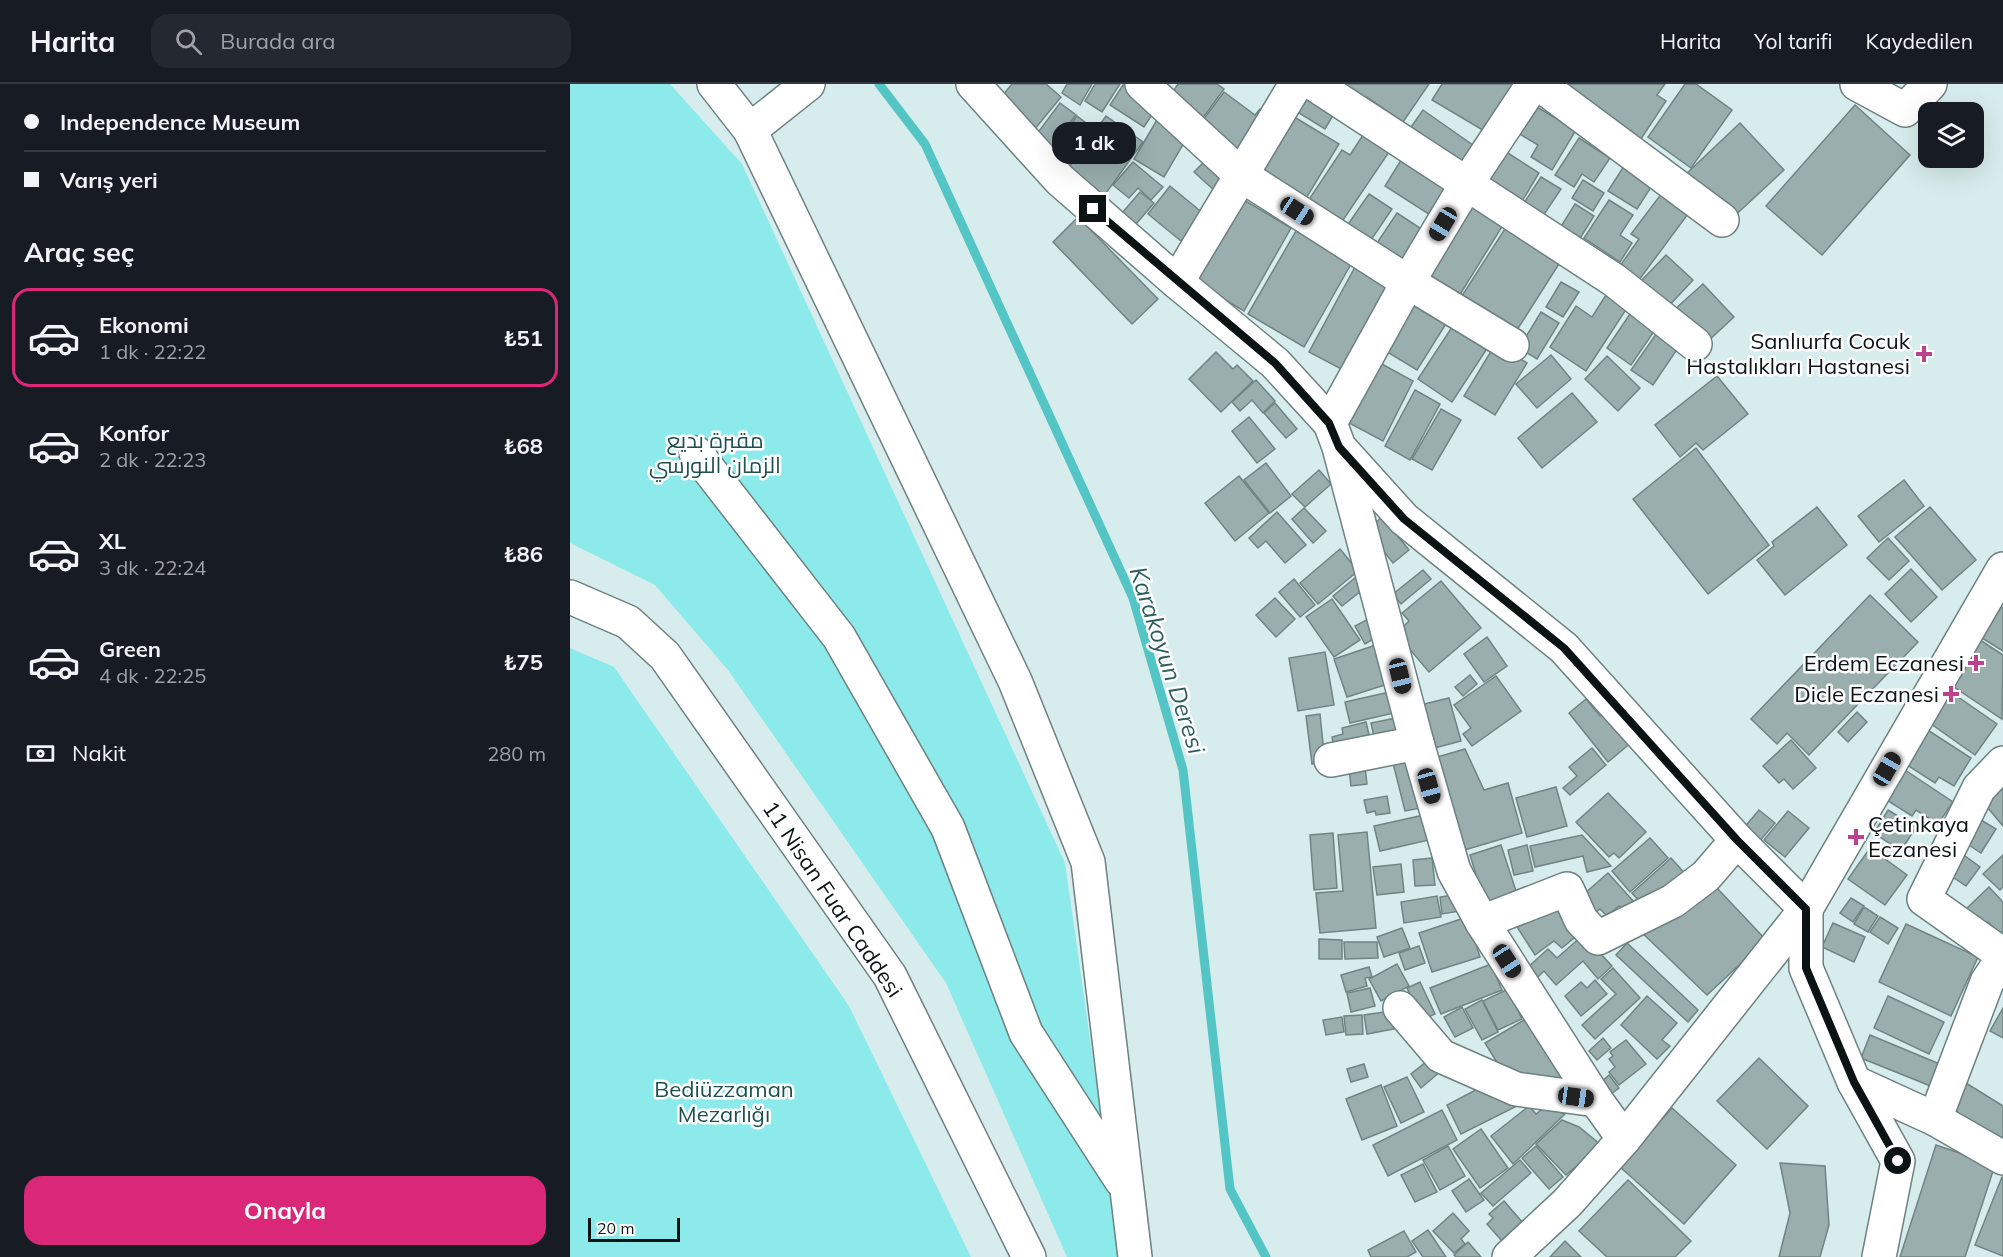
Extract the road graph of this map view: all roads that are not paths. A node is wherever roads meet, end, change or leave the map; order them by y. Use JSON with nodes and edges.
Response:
{"nodes":[{"id":1,"x":714,"y":84,"type":"edge"},
{"id":2,"x":808,"y":84,"type":"edge"},
{"id":3,"x":973,"y":84,"type":"edge"},
{"id":4,"x":1142,"y":84,"type":"edge"},
{"id":5,"x":1296,"y":84,"type":"edge"},
{"id":6,"x":1314,"y":84,"type":"edge"},
{"id":7,"x":1533,"y":84,"type":"edge"},
{"id":8,"x":1539,"y":84,"type":"edge"},
{"id":9,"x":1857,"y":84,"type":"edge"},
{"id":10,"x":1930,"y":84,"type":"edge"},
{"id":11,"x":750,"y":130,"type":"junction"},
{"id":12,"x":1241,"y":175,"type":"junction"},
{"id":13,"x":1466,"y":184,"type":"junction"},
{"id":14,"x":1722,"y":220,"type":"dead end"},
{"id":15,"x":1177,"y":282,"type":"junction"},
{"id":16,"x":1408,"y":282,"type":"junction"},
{"id":17,"x":1695,"y":344,"type":"dead end"},
{"id":18,"x":1512,"y":345,"type":"dead end"},
{"id":19,"x":1334,"y":435,"type":"junction"},
{"id":20,"x":696,"y":453,"type":"dead end"},
{"id":21,"x":2003,"y":569,"type":"edge"},
{"id":22,"x":570,"y":597,"type":"edge"},
{"id":23,"x":1417,"y":743,"type":"junction"},
{"id":24,"x":1331,"y":760,"type":"dead end"},
{"id":25,"x":2003,"y":763,"type":"edge"},
{"id":26,"x":1737,"y":840,"type":"junction"},
{"id":27,"x":1806,"y":909,"type":"junction"},
{"id":28,"x":1482,"y":922,"type":"junction"},
{"id":29,"x":2003,"y":956,"type":"edge"},
{"id":30,"x":1400,"y":1008,"type":"dead end"},
{"id":31,"x":1854,"y":1082,"type":"junction"},
{"id":32,"x":1596,"y":1100,"type":"junction"},
{"id":33,"x":1935,"y":1119,"type":"junction"},
{"id":34,"x":1624,"y":1139,"type":"junction"},
{"id":35,"x":2003,"y":1158,"type":"edge"},
{"id":36,"x":1125,"y":1186,"type":"junction"},
{"id":37,"x":1029,"y":1257,"type":"edge"},
{"id":38,"x":1135,"y":1257,"type":"edge"},
{"id":39,"x":1509,"y":1257,"type":"edge"},
{"id":40,"x":1879,"y":1257,"type":"edge"}],
"edges":[{"from":1,"to":11,"type":"street"},
{"from":2,"to":11,"type":"street"},
{"from":3,"to":15,"type":"street"},
{"from":4,"to":12,"type":"street"},
{"from":5,"to":12,"type":"street"},
{"from":6,"to":13,"type":"street"},
{"from":7,"to":13,"type":"street"},
{"from":8,"to":14,"type":"street"},
{"from":9,"to":10,"type":"street"},
{"from":11,"to":36,"type":"street"},
{"from":12,"to":15,"type":"street"},
{"from":12,"to":16,"type":"street"},
{"from":13,"to":16,"type":"street"},
{"from":13,"to":17,"type":"street"},
{"from":15,"to":19,"type":"street"},
{"from":16,"to":18,"type":"street"},
{"from":16,"to":19,"type":"street"},
{"from":19,"to":23,"type":"street"},
{"from":19,"to":26,"type":"street"},
{"from":20,"to":36,"type":"street"},
{"from":21,"to":27,"type":"street"},
{"from":22,"to":37,"type":"street","name":"11 Nisan Fuar Caddesi"},
{"from":23,"to":24,"type":"street"},
{"from":23,"to":28,"type":"street"},
{"from":25,"to":29,"type":"street"},
{"from":26,"to":27,"type":"street"},
{"from":26,"to":28,"type":"street"},
{"from":27,"to":31,"type":"street"},
{"from":27,"to":34,"type":"street"},
{"from":28,"to":32,"type":"street"},
{"from":29,"to":33,"type":"street"},
{"from":30,"to":32,"type":"street"},
{"from":31,"to":33,"type":"street"},
{"from":31,"to":40,"type":"street"},
{"from":32,"to":34,"type":"street"},
{"from":33,"to":35,"type":"street"},
{"from":34,"to":39,"type":"street"},
{"from":36,"to":38,"type":"street"}]}
